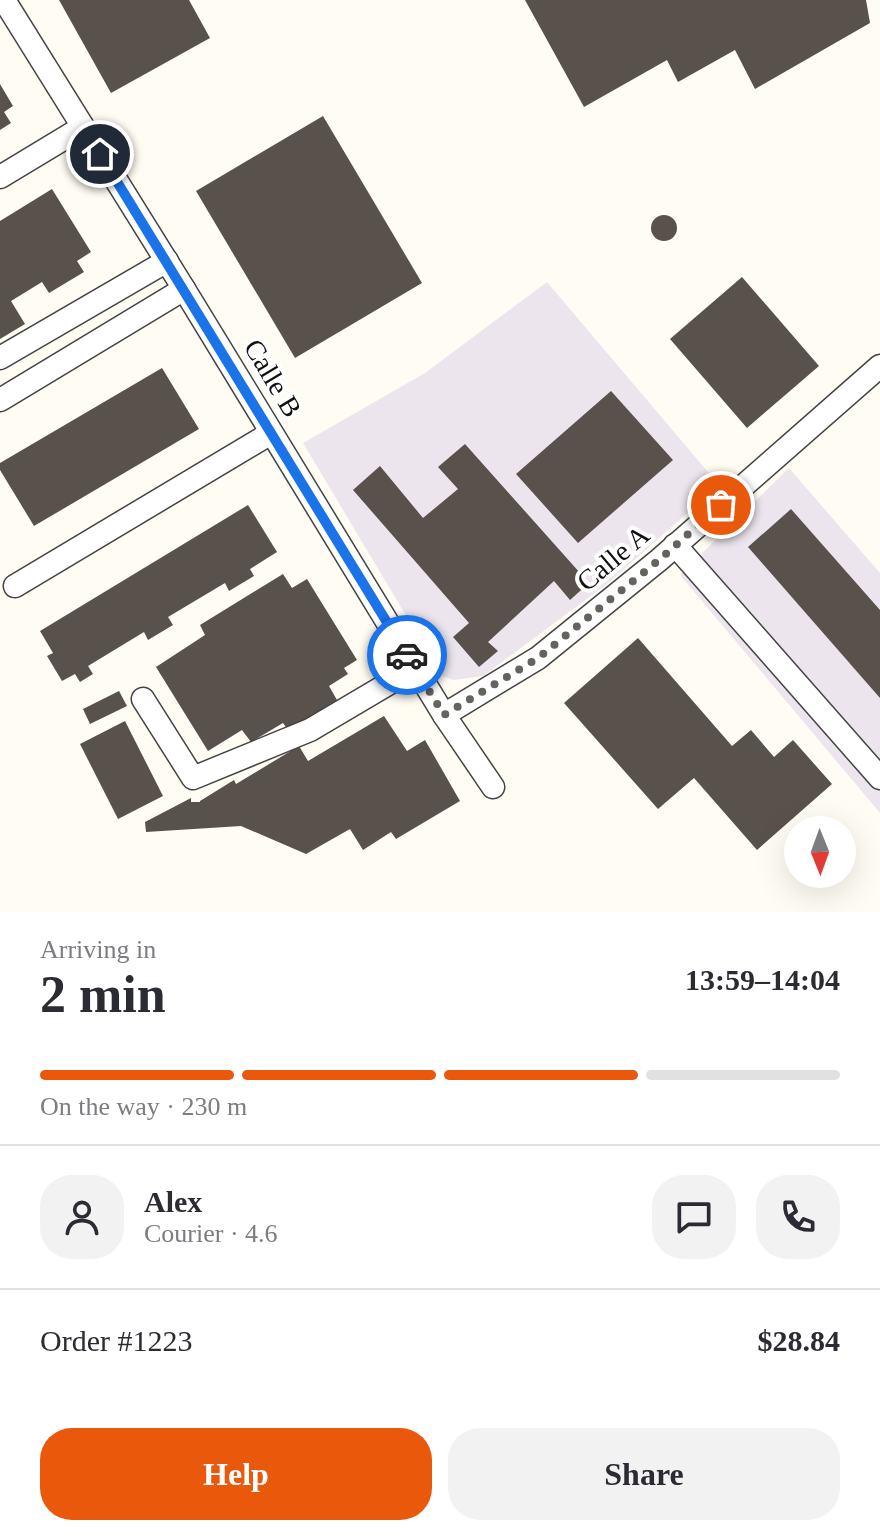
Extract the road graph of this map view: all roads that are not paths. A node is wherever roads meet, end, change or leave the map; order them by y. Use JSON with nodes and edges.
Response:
{"nodes":[{"id":1,"x":2,"y":1,"type":"edge"},
{"id":2,"x":83,"y":127,"type":"junction"},
{"id":3,"x":0,"y":177,"type":"edge"},
{"id":4,"x":167,"y":261,"type":"junction"},
{"id":5,"x":184,"y":289,"type":"junction"},
{"id":6,"x":0,"y":358,"type":"edge"},
{"id":7,"x":880,"y":366,"type":"edge"},
{"id":8,"x":0,"y":400,"type":"edge"},
{"id":9,"x":271,"y":433,"type":"junction"},
{"id":10,"x":675,"y":545,"type":"junction"},
{"id":11,"x":15,"y":586,"type":"dead end"},
{"id":12,"x":415,"y":668,"type":"junction"},
{"id":13,"x":143,"y":699,"type":"dead end"},
{"id":14,"x":444,"y":715,"type":"junction"},
{"id":15,"x":880,"y":778,"type":"edge"},
{"id":16,"x":493,"y":787,"type":"dead end"}],
"edges":[{"from":1,"to":2,"type":"street","name":"Calle B"},
{"from":2,"to":3,"type":"street"},
{"from":2,"to":4,"type":"street","name":"Calle B"},
{"from":4,"to":5,"type":"street","name":"Calle B"},
{"from":4,"to":6,"type":"street"},
{"from":5,"to":8,"type":"street"},
{"from":5,"to":9,"type":"street","name":"Calle B"},
{"from":7,"to":10,"type":"street","name":"Calle A"},
{"from":9,"to":11,"type":"street"},
{"from":9,"to":12,"type":"street","name":"Calle B"},
{"from":10,"to":14,"type":"street","name":"Calle A"},
{"from":10,"to":15,"type":"street"},
{"from":12,"to":13,"type":"street"},
{"from":12,"to":14,"type":"street","name":"Calle B"},
{"from":14,"to":16,"type":"street","name":"Calle B"}]}
